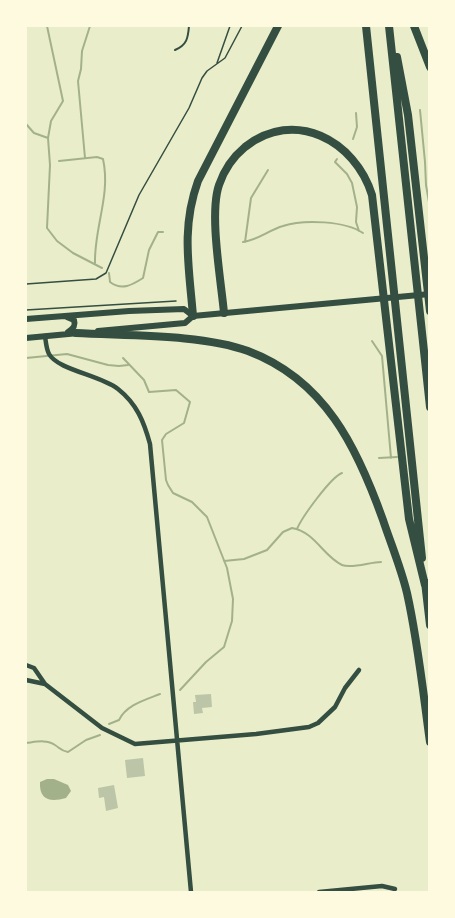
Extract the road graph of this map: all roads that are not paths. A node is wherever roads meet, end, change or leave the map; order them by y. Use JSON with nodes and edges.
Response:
{"nodes":[{"id":1,"x":189,"y":26,"type":"edge"},
{"id":2,"x":278,"y":26,"type":"edge"},
{"id":3,"x":366,"y":26,"type":"edge"},
{"id":4,"x":390,"y":26,"type":"edge"},
{"id":5,"x":414,"y":26,"type":"edge"},
{"id":6,"x":175,"y":50,"type":"dead end"},
{"id":7,"x":429,"y":67,"type":"edge"},
{"id":8,"x":429,"y":294,"type":"edge"},
{"id":9,"x":429,"y":311,"type":"edge"},
{"id":10,"x":224,"y":313,"type":"junction"},
{"id":11,"x":63,"y":316,"type":"junction"},
{"id":12,"x":193,"y":316,"type":"junction"},
{"id":13,"x":26,"y":319,"type":"edge"},
{"id":14,"x":76,"y":333,"type":"junction"},
{"id":15,"x":65,"y":334,"type":"junction"},
{"id":16,"x":45,"y":336,"type":"junction"},
{"id":17,"x":26,"y":338,"type":"edge"},
{"id":18,"x":429,"y":407,"type":"edge"},
{"id":19,"x":425,"y":585,"type":"junction"},
{"id":20,"x":429,"y":625,"type":"edge"},
{"id":21,"x":26,"y":665,"type":"edge"},
{"id":22,"x":359,"y":670,"type":"dead end"},
{"id":23,"x":26,"y":680,"type":"edge"},
{"id":24,"x":45,"y":684,"type":"junction"},
{"id":25,"x":177,"y":742,"type":"junction"},
{"id":26,"x":429,"y":742,"type":"edge"},
{"id":27,"x":395,"y":889,"type":"dead end"},
{"id":28,"x":191,"y":892,"type":"edge"},
{"id":29,"x":319,"y":892,"type":"edge"}],
"edges":[{"from":1,"to":6,"type":"lane"},
{"from":2,"to":12,"type":"highway"},
{"from":3,"to":19,"type":"highway"},
{"from":4,"to":9,"type":"highway"},
{"from":4,"to":18,"type":"highway"},
{"from":5,"to":7,"type":"highway"},
{"from":8,"to":10,"type":"main road"},
{"from":10,"to":12,"type":"main road"},
{"from":10,"to":19,"type":"highway"},
{"from":11,"to":12,"type":"main road"},
{"from":11,"to":13,"type":"main road"},
{"from":11,"to":15,"type":"main road"},
{"from":12,"to":14,"type":"main road"},
{"from":14,"to":15,"type":"main road"},
{"from":14,"to":26,"type":"highway"},
{"from":15,"to":16,"type":"main road"},
{"from":16,"to":17,"type":"main road"},
{"from":16,"to":25,"type":"street"},
{"from":19,"to":20,"type":"highway"},
{"from":21,"to":24,"type":"street"},
{"from":22,"to":25,"type":"street"},
{"from":23,"to":24,"type":"street"},
{"from":24,"to":25,"type":"street"},
{"from":25,"to":28,"type":"street"},
{"from":27,"to":29,"type":"street"}]}
